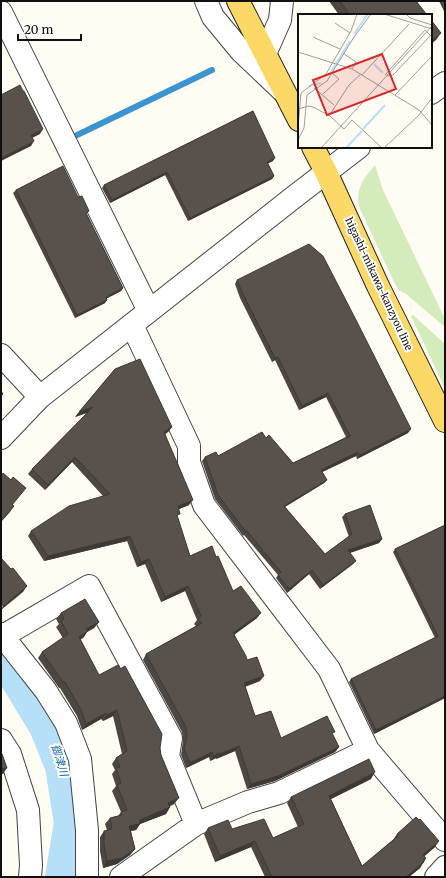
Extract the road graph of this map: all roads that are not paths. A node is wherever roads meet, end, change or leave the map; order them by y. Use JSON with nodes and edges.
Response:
{"nodes":[{"id":1,"x":206,"y":1,"type":"edge"},
{"id":2,"x":238,"y":1,"type":"edge"},
{"id":3,"x":282,"y":1,"type":"edge"},
{"id":4,"x":1,"y":12,"type":"edge"},
{"id":5,"x":265,"y":54,"type":"junction"},
{"id":6,"x":445,"y":83,"type":"edge"},
{"id":7,"x":284,"y":92,"type":"junction"},
{"id":8,"x":432,"y":92,"type":"edge"},
{"id":9,"x":298,"y":118,"type":"edge"},
{"id":10,"x":314,"y":148,"type":"edge"},
{"id":11,"x":358,"y":148,"type":"edge"},
{"id":12,"x":326,"y":172,"type":"junction"},
{"id":13,"x":149,"y":311,"type":"junction"},
{"id":14,"x":132,"y":325,"type":"junction"},
{"id":15,"x":1,"y":355,"type":"edge"},
{"id":16,"x":40,"y":397,"type":"junction"},
{"id":17,"x":445,"y":421,"type":"edge"},
{"id":18,"x":1,"y":438,"type":"edge"},
{"id":19,"x":2,"y":635,"type":"edge"},
{"id":20,"x":1,"y":740,"type":"edge"},
{"id":21,"x":368,"y":750,"type":"junction"},
{"id":22,"x":196,"y":824,"type":"junction"},
{"id":23,"x":445,"y":840,"type":"edge"},
{"id":24,"x":445,"y":867,"type":"edge"},
{"id":25,"x":30,"y":877,"type":"edge"},
{"id":26,"x":87,"y":877,"type":"edge"},
{"id":27,"x":121,"y":877,"type":"edge"},
{"id":28,"x":436,"y":877,"type":"edge"}],
"edges":[{"from":1,"to":7,"type":"street"},
{"from":2,"to":5,"type":"main road"},
{"from":3,"to":5,"type":"street"},
{"from":4,"to":13,"type":"street"},
{"from":5,"to":7,"type":"main road"},
{"from":6,"to":8,"type":"street"},
{"from":7,"to":9,"type":"main road"},
{"from":10,"to":12,"type":"main road","name":"higashi-mikawa-kanzyou line"},
{"from":11,"to":12,"type":"street"},
{"from":12,"to":13,"type":"street"},
{"from":12,"to":17,"type":"main road","name":"higashi-mikawa-kanzyou line"},
{"from":13,"to":14,"type":"street"},
{"from":14,"to":16,"type":"street"},
{"from":14,"to":21,"type":"street"},
{"from":15,"to":16,"type":"street"},
{"from":16,"to":18,"type":"street"},
{"from":19,"to":22,"type":"street"},
{"from":19,"to":26,"type":"street"},
{"from":20,"to":25,"type":"street"},
{"from":21,"to":22,"type":"street"},
{"from":21,"to":23,"type":"street"},
{"from":22,"to":27,"type":"street"},
{"from":24,"to":28,"type":"street"}]}
